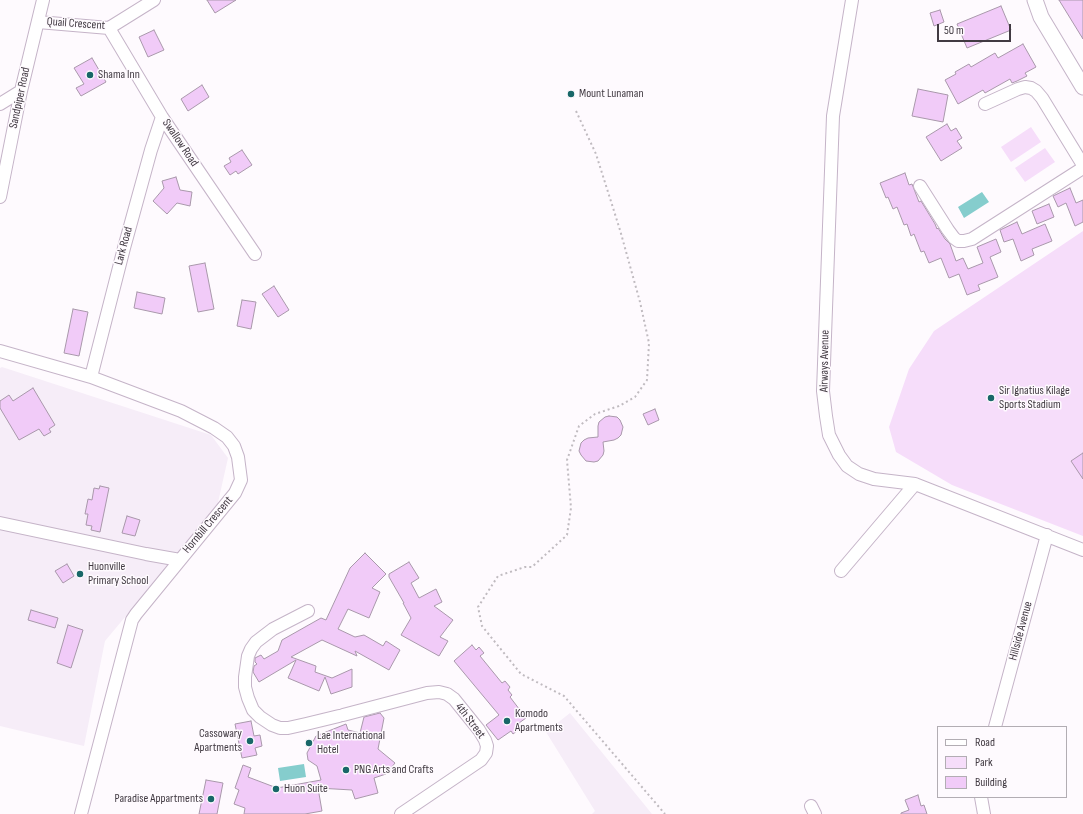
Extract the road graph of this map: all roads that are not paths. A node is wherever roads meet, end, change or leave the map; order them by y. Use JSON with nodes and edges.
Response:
{"nodes":[{"id":1,"x":43,"y":0,"type":"edge"},
{"id":2,"x":154,"y":0,"type":"edge"},
{"id":3,"x":852,"y":0,"type":"edge"},
{"id":4,"x":1035,"y":0,"type":"edge"},
{"id":5,"x":38,"y":22,"type":"junction"},
{"id":6,"x":109,"y":28,"type":"junction"},
{"id":7,"x":1083,"y":87,"type":"edge"},
{"id":8,"x":21,"y":91,"type":"junction"},
{"id":9,"x":0,"y":104,"type":"edge"},
{"id":10,"x":985,"y":104,"type":"dead end"},
{"id":11,"x":162,"y":117,"type":"junction"},
{"id":12,"x":1083,"y":166,"type":"edge"},
{"id":13,"x":920,"y":186,"type":"dead end"},
{"id":14,"x":0,"y":197,"type":"edge"},
{"id":15,"x":255,"y":254,"type":"dead end"},
{"id":16,"x":0,"y":351,"type":"edge"},
{"id":17,"x":91,"y":377,"type":"junction"},
{"id":18,"x":915,"y":484,"type":"junction"},
{"id":19,"x":0,"y":523,"type":"edge"},
{"id":20,"x":1047,"y":535,"type":"junction"},
{"id":21,"x":1083,"y":550,"type":"edge"},
{"id":22,"x":180,"y":560,"type":"junction"},
{"id":23,"x":840,"y":571,"type":"dead end"},
{"id":24,"x":308,"y":610,"type":"dead end"},
{"id":25,"x":995,"y":726,"type":"edge"},
{"id":26,"x":981,"y":798,"type":"edge"},
{"id":27,"x":81,"y":814,"type":"edge"},
{"id":28,"x":401,"y":814,"type":"edge"},
{"id":29,"x":984,"y":814,"type":"edge"}],
"edges":[{"from":1,"to":5,"type":"street","name":"Sandpiper Road"},
{"from":2,"to":6,"type":"street","name":"Quail Crescent"},
{"from":3,"to":18,"type":"street","name":"Airways Avenue"},
{"from":4,"to":7,"type":"main road"},
{"from":5,"to":6,"type":"street","name":"Quail Crescent"},
{"from":5,"to":8,"type":"street","name":"Sandpiper Road"},
{"from":6,"to":11,"type":"street","name":"Swallow Road"},
{"from":8,"to":9,"type":"street"},
{"from":8,"to":14,"type":"street","name":"Sandpiper Road"},
{"from":10,"to":12,"type":"street"},
{"from":11,"to":15,"type":"street","name":"Swallow Road"},
{"from":11,"to":17,"type":"street","name":"Lark Road"},
{"from":12,"to":13,"type":"street"},
{"from":16,"to":17,"type":"street","name":"Hornbill Crescent"},
{"from":17,"to":22,"type":"street","name":"Hornbill Crescent"},
{"from":18,"to":20,"type":"street","name":"Airways Avenue"},
{"from":18,"to":23,"type":"street"},
{"from":19,"to":22,"type":"street"},
{"from":20,"to":21,"type":"street","name":"Airways Avenue"},
{"from":20,"to":25,"type":"street","name":"Hillside Avenue"},
{"from":22,"to":27,"type":"street","name":"Hornbill Crescent"},
{"from":24,"to":28,"type":"street","name":"4th Street"},
{"from":26,"to":29,"type":"street"}]}
